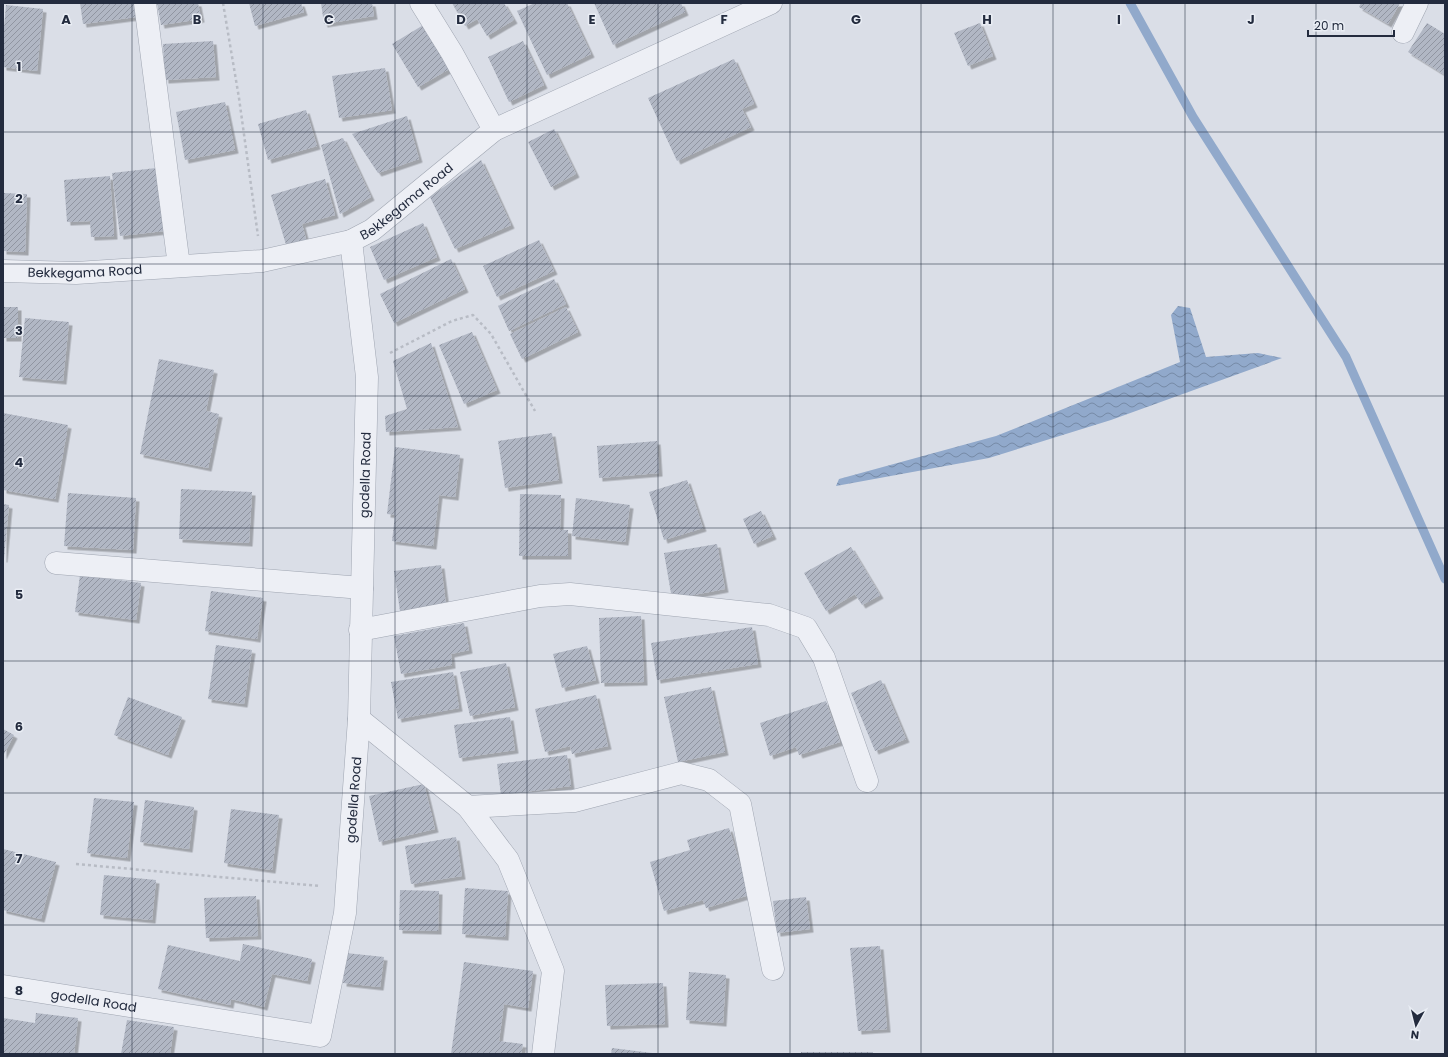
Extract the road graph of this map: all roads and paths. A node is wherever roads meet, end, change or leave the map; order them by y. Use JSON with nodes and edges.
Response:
{"nodes":[{"id":1,"x":145,"y":3,"type":"edge"},
{"id":2,"x":223,"y":3,"type":"edge"},
{"id":3,"x":421,"y":3,"type":"edge"},
{"id":4,"x":771,"y":3,"type":"edge"},
{"id":5,"x":1417,"y":3,"type":"edge"},
{"id":6,"x":1403,"y":32,"type":"dead end"},
{"id":7,"x":494,"y":130,"type":"junction"},
{"id":8,"x":351,"y":240,"type":"junction"},
{"id":9,"x":262,"y":261,"type":"junction"},
{"id":10,"x":179,"y":266,"type":"junction"},
{"id":11,"x":3,"y":271,"type":"edge"},
{"id":12,"x":365,"y":366,"type":"junction"},
{"id":13,"x":535,"y":411,"type":"dead end"},
{"id":14,"x":56,"y":563,"type":"dead end"},
{"id":15,"x":362,"y":588,"type":"junction"},
{"id":16,"x":360,"y":630,"type":"junction"},
{"id":17,"x":359,"y":719,"type":"junction"},
{"id":18,"x":867,"y":780,"type":"dead end"},
{"id":19,"x":468,"y":807,"type":"junction"},
{"id":20,"x":76,"y":864,"type":"dead end"},
{"id":21,"x":347,"y":889,"type":"junction"},
{"id":22,"x":773,"y":969,"type":"dead end"},
{"id":23,"x":3,"y":986,"type":"edge"},
{"id":24,"x":543,"y":1054,"type":"edge"}],
"edges":[{"from":1,"to":10,"type":"street"},
{"from":2,"to":9,"type":"path"},
{"from":3,"to":7,"type":"street"},
{"from":4,"to":7,"type":"street","name":"Bekkegama Road"},
{"from":5,"to":6,"type":"street"},
{"from":7,"to":8,"type":"street","name":"Bekkegama Road"},
{"from":8,"to":9,"type":"street","name":"Bekkegama Road"},
{"from":8,"to":12,"type":"street","name":"godella Road"},
{"from":9,"to":10,"type":"street","name":"Bekkegama Road"},
{"from":10,"to":11,"type":"street","name":"Bekkegama Road"},
{"from":12,"to":13,"type":"path"},
{"from":12,"to":15,"type":"street","name":"godella Road"},
{"from":14,"to":15,"type":"street"},
{"from":15,"to":16,"type":"street","name":"godella Road"},
{"from":16,"to":17,"type":"street","name":"godella Road"},
{"from":16,"to":18,"type":"street"},
{"from":17,"to":19,"type":"street"},
{"from":17,"to":21,"type":"street","name":"godella Road"},
{"from":19,"to":22,"type":"street"},
{"from":19,"to":24,"type":"street"},
{"from":20,"to":21,"type":"path"},
{"from":21,"to":23,"type":"street","name":"godella Road"}]}
